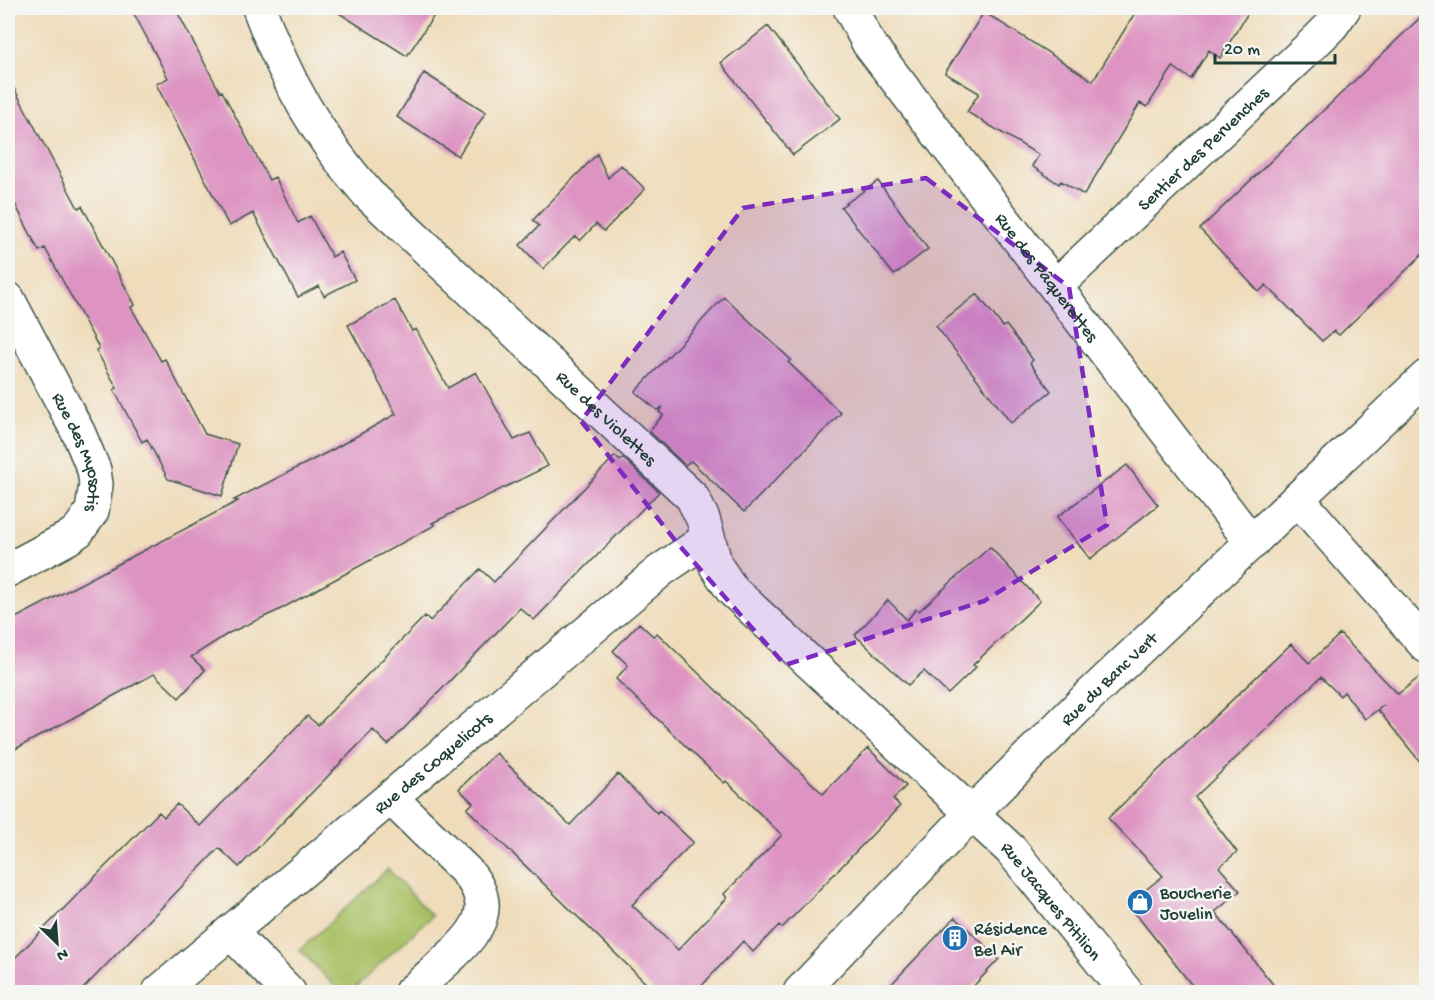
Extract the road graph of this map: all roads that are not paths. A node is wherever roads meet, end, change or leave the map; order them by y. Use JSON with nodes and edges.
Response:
{"nodes":[{"id":1,"x":259,"y":8,"type":"edge"},
{"id":2,"x":850,"y":8,"type":"edge"},
{"id":3,"x":1344,"y":8,"type":"edge"},
{"id":4,"x":1056,"y":285,"type":"junction"},
{"id":5,"x":8,"y":299,"type":"edge"},
{"id":6,"x":1426,"y":377,"type":"edge"},
{"id":7,"x":1298,"y":499,"type":"junction"},
{"id":8,"x":708,"y":538,"type":"junction"},
{"id":9,"x":1252,"y":543,"type":"junction"},
{"id":10,"x":8,"y":570,"type":"edge"},
{"id":11,"x":1426,"y":646,"type":"edge"},
{"id":12,"x":391,"y":798,"type":"junction"},
{"id":13,"x":971,"y":814,"type":"junction"},
{"id":14,"x":230,"y":932,"type":"junction"},
{"id":15,"x":159,"y":993,"type":"edge"},
{"id":16,"x":289,"y":993,"type":"edge"},
{"id":17,"x":411,"y":993,"type":"edge"},
{"id":18,"x":800,"y":993,"type":"edge"},
{"id":19,"x":1126,"y":993,"type":"edge"}],
"edges":[{"from":1,"to":8,"type":"street","name":"Rue des Violettes"},
{"from":2,"to":4,"type":"street","name":"Rue des Pâquerettes"},
{"from":3,"to":4,"type":"street","name":"Sentier des Pervenches"},
{"from":4,"to":9,"type":"street","name":"Rue des Pâquerettes"},
{"from":5,"to":10,"type":"street","name":"Rue des Myosotis"},
{"from":6,"to":7,"type":"street","name":"Rue du Banc Vert"},
{"from":7,"to":9,"type":"street","name":"Rue du Banc Vert"},
{"from":7,"to":11,"type":"street"},
{"from":8,"to":12,"type":"street","name":"Rue des Coquelicots"},
{"from":8,"to":13,"type":"street","name":"Rue des Violettes"},
{"from":9,"to":13,"type":"street","name":"Rue du Banc Vert"},
{"from":12,"to":14,"type":"street","name":"Rue des Coquelicots"},
{"from":12,"to":17,"type":"street"},
{"from":13,"to":18,"type":"street","name":"Rue du Banc Vert"},
{"from":13,"to":19,"type":"street","name":"Rue Jacques Pitilion"},
{"from":14,"to":15,"type":"street","name":"Rue des Coquelicots"},
{"from":14,"to":16,"type":"street"}]}
